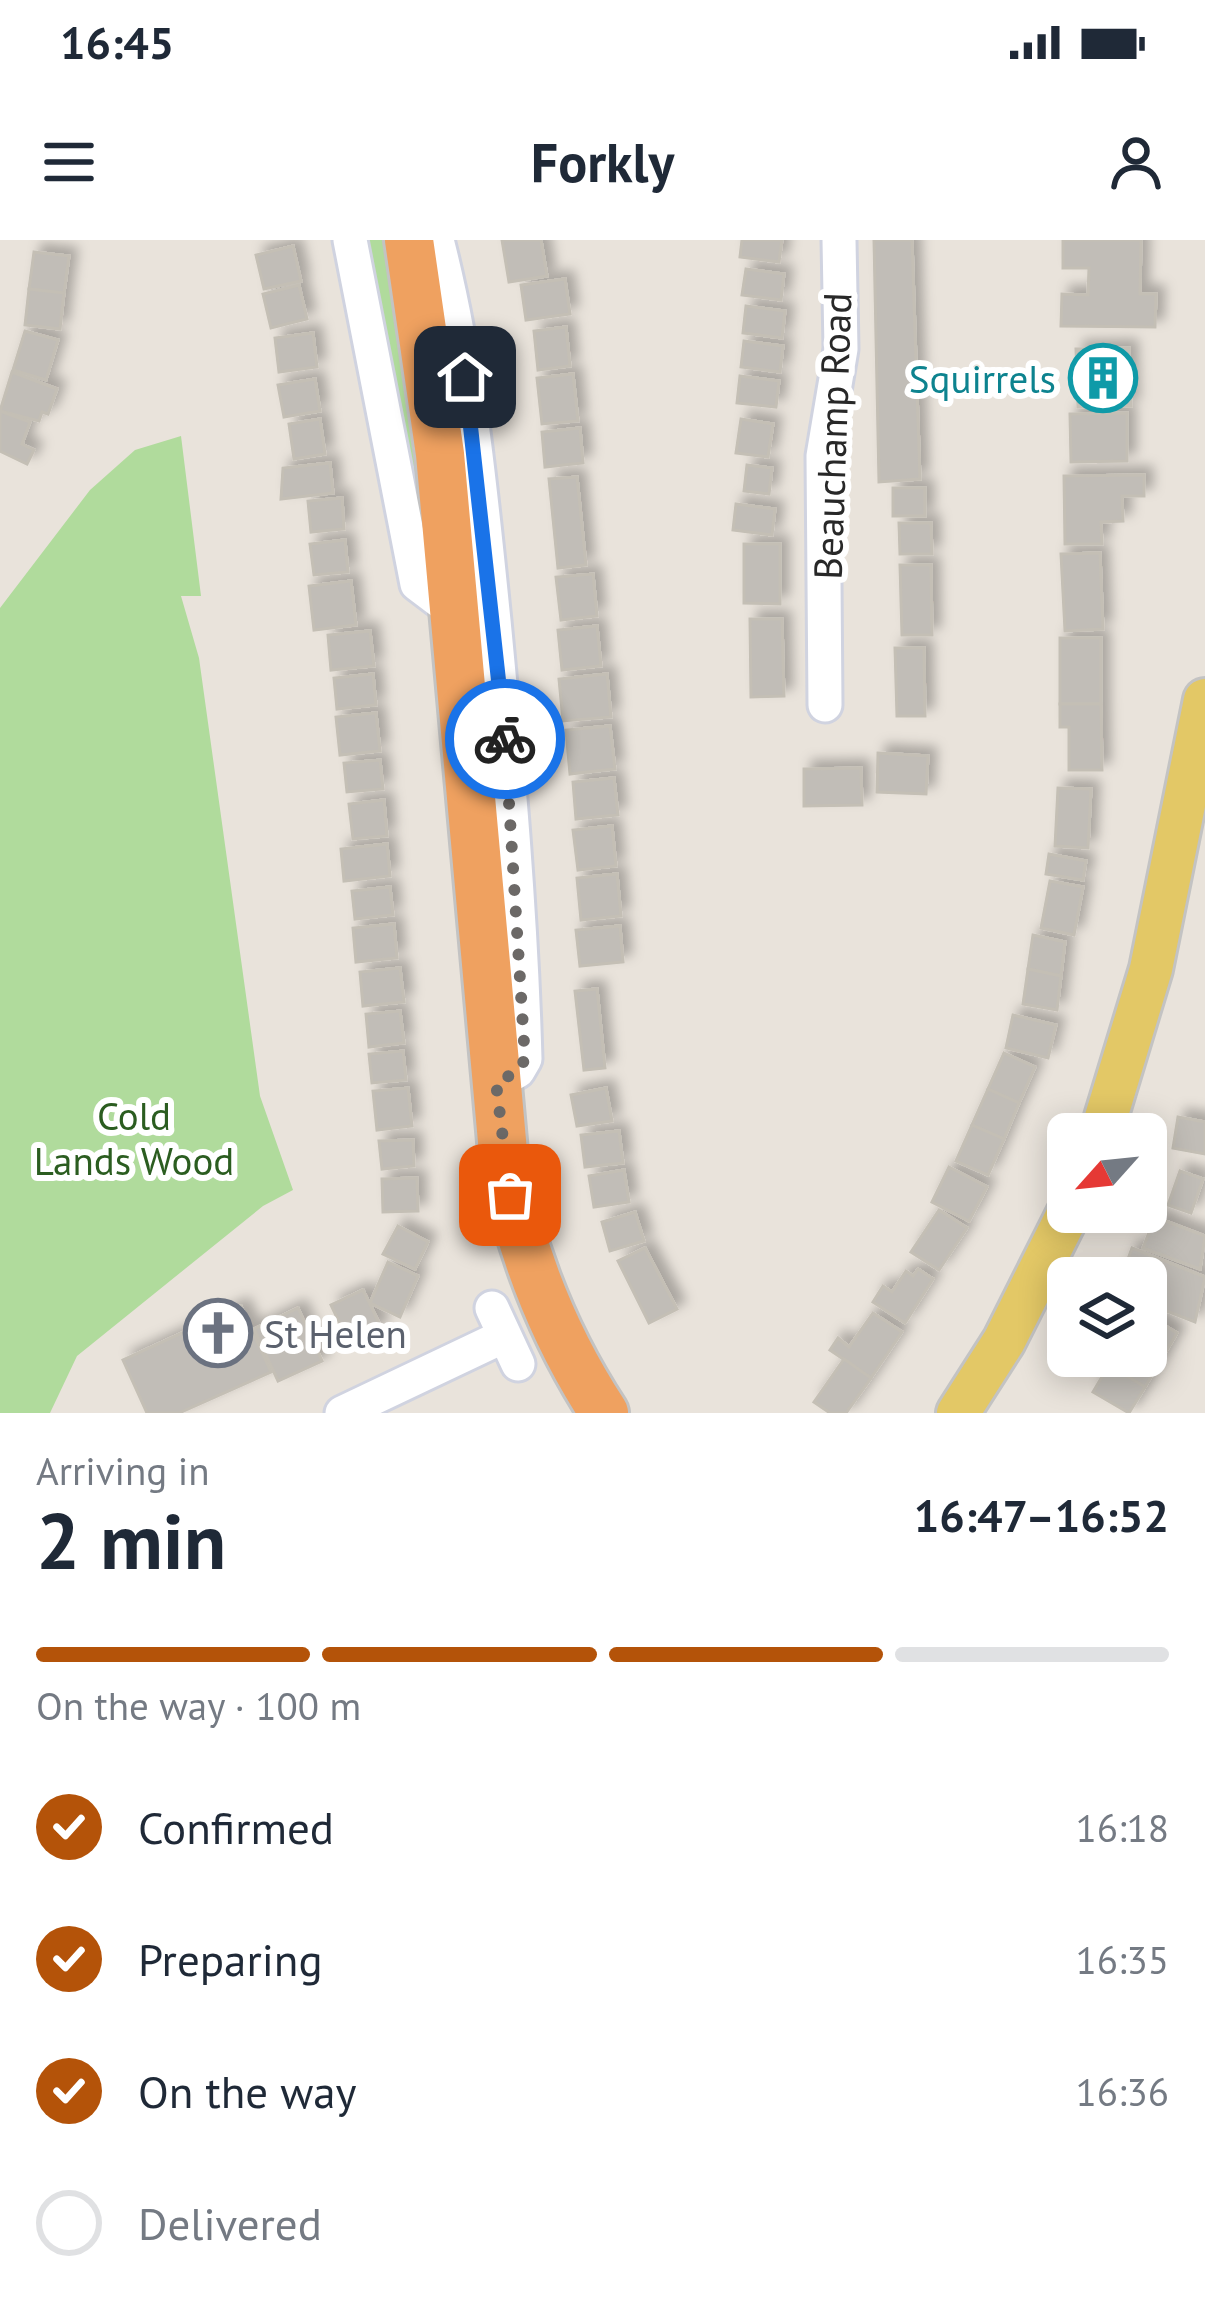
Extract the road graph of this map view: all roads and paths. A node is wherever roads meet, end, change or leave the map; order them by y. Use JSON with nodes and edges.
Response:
{"nodes":[{"id":1,"x":350,"y":240,"type":"edge"},
{"id":2,"x":409,"y":240,"type":"edge"},
{"id":3,"x":437,"y":240,"type":"edge"},
{"id":4,"x":838,"y":240,"type":"edge"},
{"id":5,"x":454,"y":612,"type":"junction"},
{"id":6,"x":1205,"y":700,"type":"edge"},
{"id":7,"x":825,"y":705,"type":"dead end"},
{"id":8,"x":496,"y":1083,"type":"junction"},
{"id":9,"x":1107,"y":1113,"type":"edge"},
{"id":10,"x":1059,"y":1233,"type":"edge"},
{"id":11,"x":505,"y":1336,"type":"dead end"},
{"id":12,"x":342,"y":1413,"type":"edge"},
{"id":13,"x":604,"y":1413,"type":"edge"},
{"id":14,"x":958,"y":1413,"type":"edge"}],
"edges":[{"from":1,"to":5,"type":"street"},
{"from":2,"to":5,"type":"highway"},
{"from":3,"to":8,"type":"street"},
{"from":4,"to":7,"type":"street","name":"Beauchamp Road"},
{"from":5,"to":8,"type":"highway"},
{"from":6,"to":9,"type":"main road"},
{"from":8,"to":13,"type":"highway"},
{"from":10,"to":14,"type":"main road"},
{"from":11,"to":12,"type":"street"}]}
